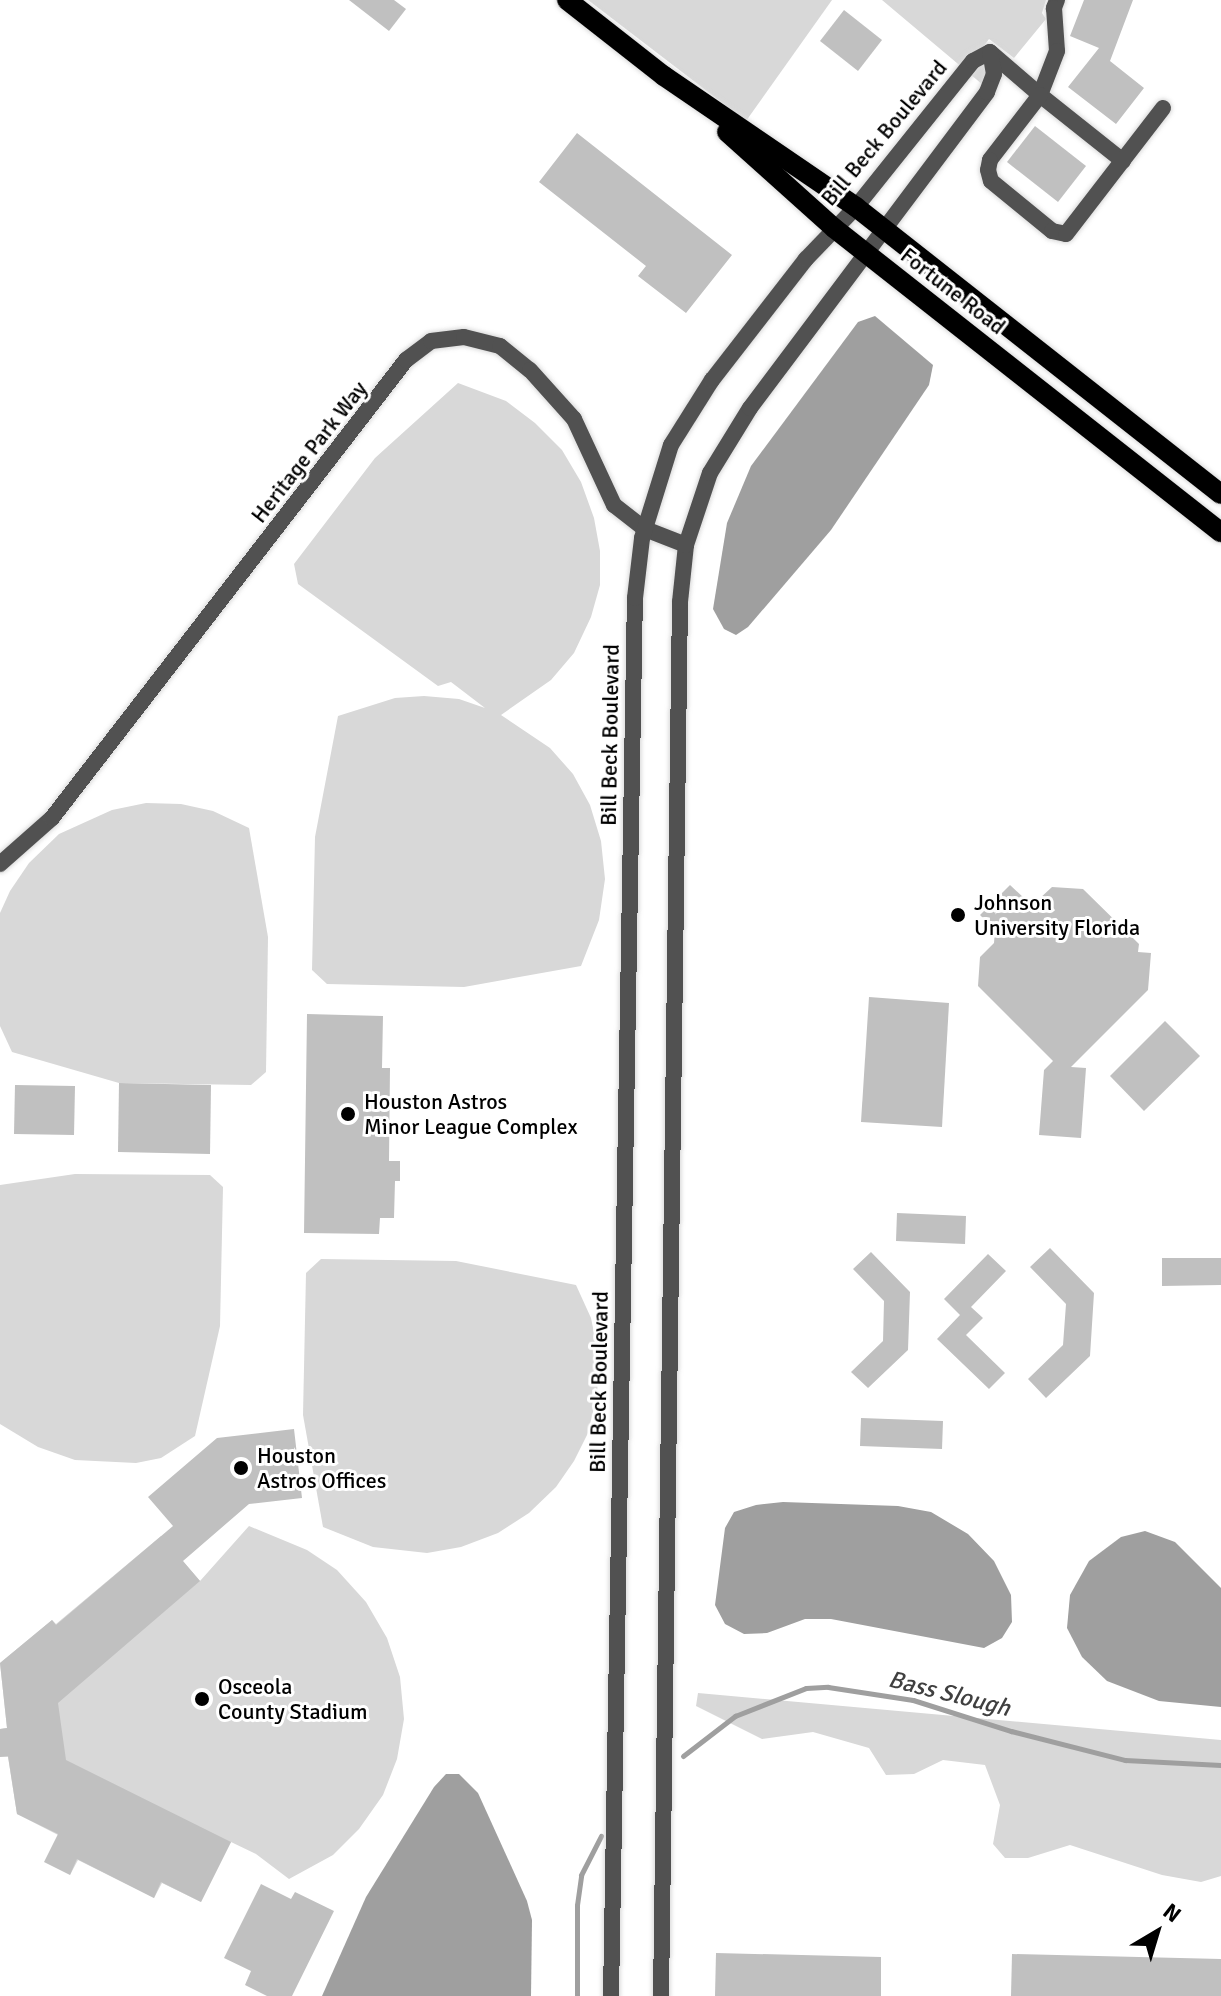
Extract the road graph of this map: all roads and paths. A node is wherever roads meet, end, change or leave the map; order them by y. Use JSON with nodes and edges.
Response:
{"nodes":[{"id":1,"x":567,"y":0,"type":"edge"},
{"id":2,"x":1055,"y":4,"type":"edge"},
{"id":3,"x":990,"y":52,"type":"junction"},
{"id":4,"x":664,"y":76,"type":"junction"},
{"id":5,"x":1040,"y":95,"type":"junction"},
{"id":6,"x":1163,"y":108,"type":"dead end"},
{"id":7,"x":1123,"y":161,"type":"junction"},
{"id":8,"x":856,"y":207,"type":"junction"},
{"id":9,"x":834,"y":228,"type":"junction"},
{"id":10,"x":883,"y":228,"type":"junction"},
{"id":11,"x":867,"y":254,"type":"junction"},
{"id":12,"x":1053,"y":359,"type":"junction"},
{"id":13,"x":1033,"y":383,"type":"junction"},
{"id":14,"x":1221,"y":494,"type":"edge"},
{"id":15,"x":645,"y":529,"type":"junction"},
{"id":16,"x":1221,"y":532,"type":"edge"},
{"id":17,"x":686,"y":545,"type":"junction"},
{"id":18,"x":3,"y":855,"type":"edge"},
{"id":19,"x":611,"y":1996,"type":"edge"},
{"id":20,"x":661,"y":1996,"type":"edge"}],
"edges":[{"from":1,"to":4,"type":"main road","name":"Fortune Road"},
{"from":2,"to":5,"type":"street"},
{"from":3,"to":5,"type":"street"},
{"from":3,"to":8,"type":"street","name":"Bill Beck Boulevard"},
{"from":3,"to":10,"type":"street"},
{"from":4,"to":8,"type":"main road","name":"Fortune Road"},
{"from":4,"to":9,"type":"main road","name":"Fortune Road"},
{"from":5,"to":7,"type":"street"},
{"from":5,"to":7,"type":"street"},
{"from":6,"to":7,"type":"street"},
{"from":8,"to":9,"type":"street","name":"Bill Beck Boulevard"},
{"from":8,"to":10,"type":"main road","name":"Fortune Road"},
{"from":9,"to":11,"type":"main road","name":"Fortune Road"},
{"from":9,"to":15,"type":"street","name":"Bill Beck Boulevard"},
{"from":10,"to":11,"type":"street"},
{"from":10,"to":12,"type":"main road","name":"Fortune Road"},
{"from":11,"to":13,"type":"main road","name":"Fortune Road"},
{"from":11,"to":17,"type":"street"},
{"from":12,"to":13,"type":"street"},
{"from":12,"to":14,"type":"main road","name":"Fortune Road"},
{"from":13,"to":16,"type":"main road","name":"Fortune Road"},
{"from":15,"to":17,"type":"street","name":"Heritage Park Way"},
{"from":15,"to":18,"type":"street","name":"Heritage Park Way"},
{"from":15,"to":19,"type":"street","name":"Bill Beck Boulevard"},
{"from":17,"to":20,"type":"street"}]}
